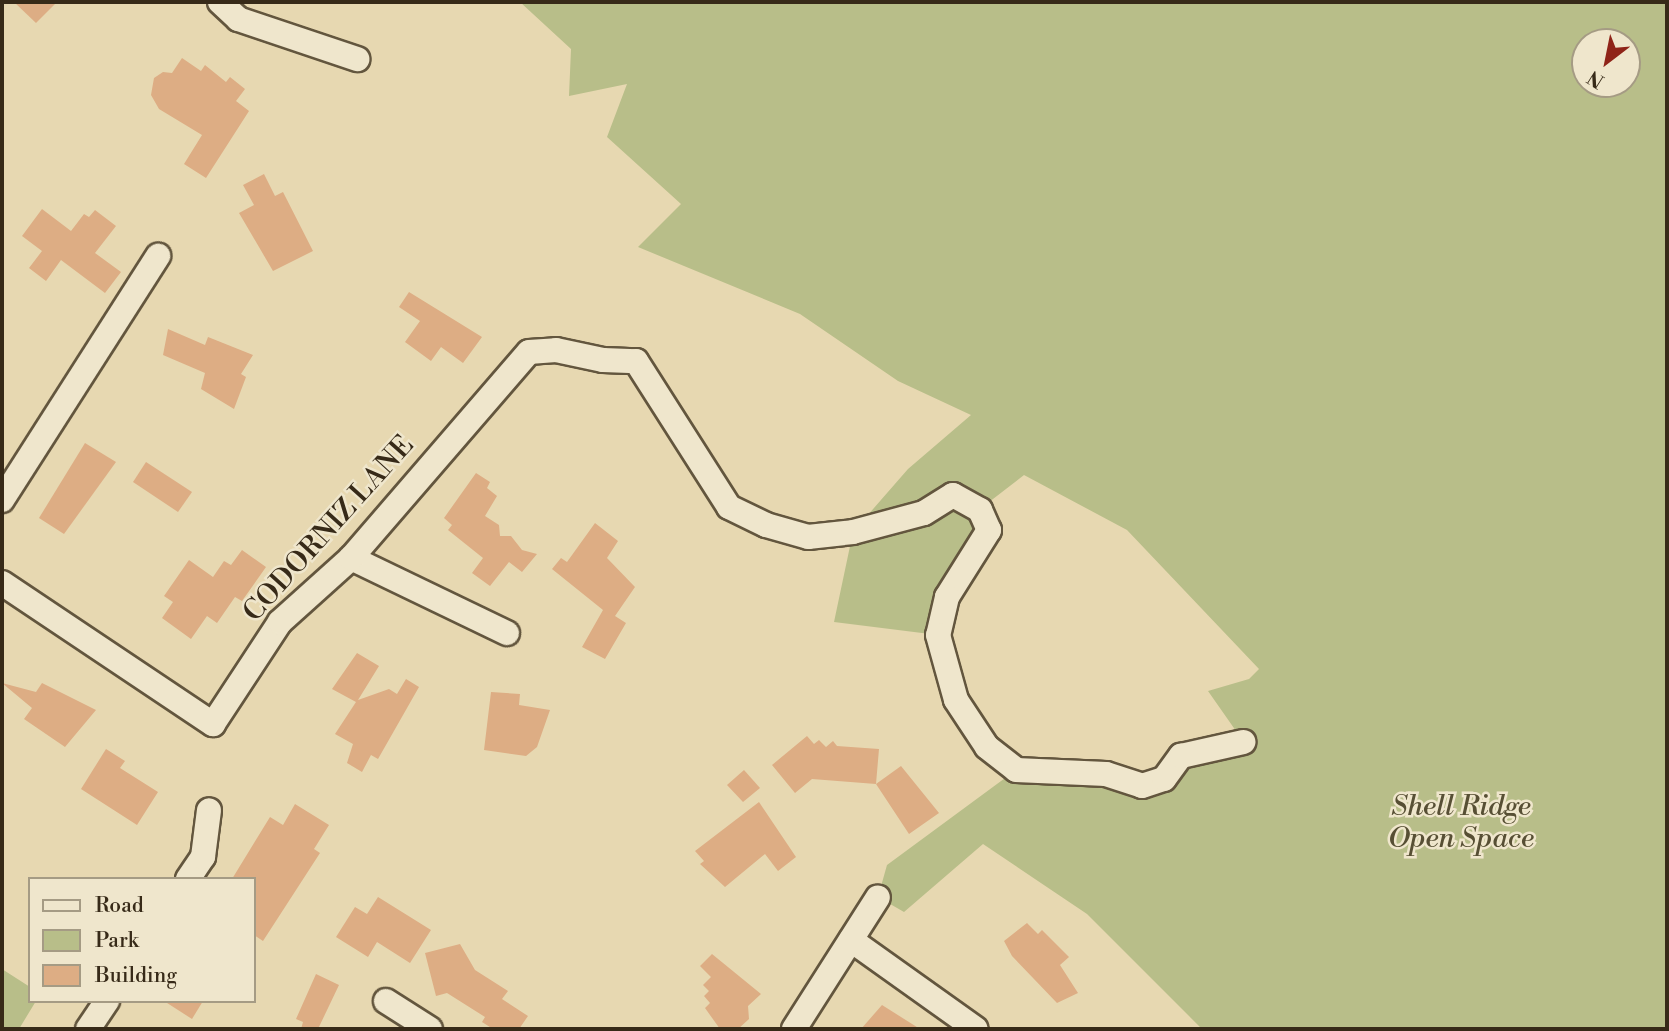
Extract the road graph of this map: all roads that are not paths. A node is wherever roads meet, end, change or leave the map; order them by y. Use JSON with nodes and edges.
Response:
{"nodes":[{"id":1,"x":220,"y":2,"type":"edge"},
{"id":2,"x":357,"y":59,"type":"dead end"},
{"id":3,"x":158,"y":256,"type":"dead end"},
{"id":4,"x":2,"y":500,"type":"edge"},
{"id":5,"x":351,"y":558,"type":"junction"},
{"id":6,"x":2,"y":583,"type":"edge"},
{"id":7,"x":506,"y":634,"type":"dead end"},
{"id":8,"x":1243,"y":742,"type":"dead end"},
{"id":9,"x":209,"y":810,"type":"dead end"},
{"id":10,"x":189,"y":877,"type":"edge"},
{"id":11,"x":878,"y":897,"type":"dead end"},
{"id":12,"x":851,"y":940,"type":"junction"},
{"id":13,"x":386,"y":1001,"type":"dead end"},
{"id":14,"x":106,"y":1003,"type":"edge"},
{"id":15,"x":88,"y":1029,"type":"edge"},
{"id":16,"x":430,"y":1029,"type":"edge"},
{"id":17,"x":794,"y":1029,"type":"edge"},
{"id":18,"x":976,"y":1029,"type":"edge"}],
"edges":[{"from":1,"to":2,"type":"street"},
{"from":3,"to":4,"type":"street"},
{"from":5,"to":6,"type":"street","name":"CODORNIZ LANE"},
{"from":5,"to":7,"type":"street"},
{"from":5,"to":8,"type":"street","name":"CODORNIZ LANE"},
{"from":9,"to":10,"type":"street"},
{"from":11,"to":12,"type":"street"},
{"from":12,"to":17,"type":"street"},
{"from":12,"to":18,"type":"street"},
{"from":13,"to":16,"type":"street"},
{"from":14,"to":15,"type":"street"}]}
